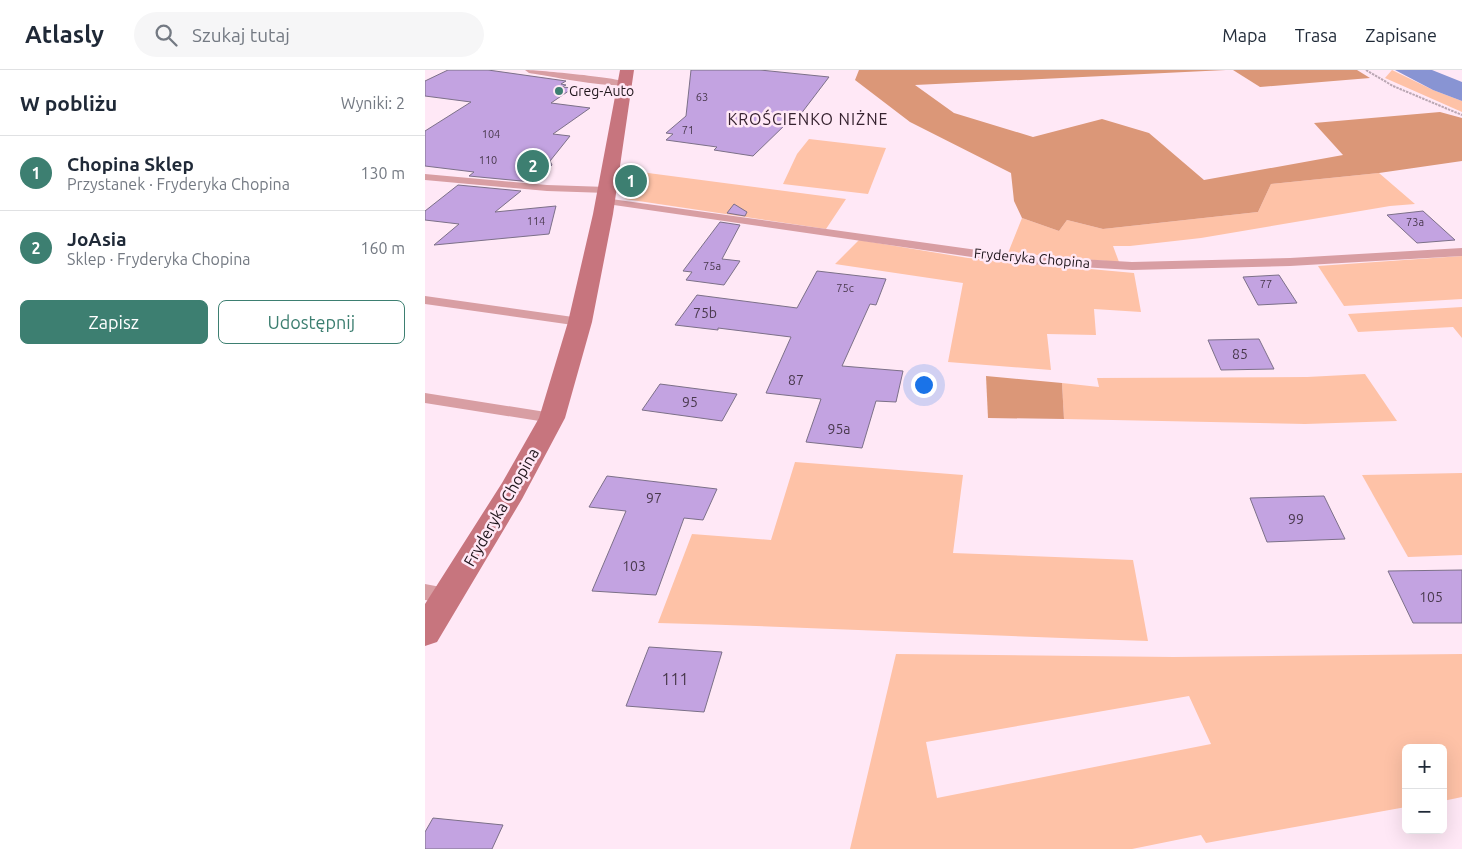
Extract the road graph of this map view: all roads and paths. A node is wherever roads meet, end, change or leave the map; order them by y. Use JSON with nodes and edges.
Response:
{"nodes":[{"id":1,"x":529,"y":70,"type":"edge"},
{"id":2,"x":1366,"y":70,"type":"edge"},
{"id":3,"x":625,"y":77,"type":"edge"},
{"id":4,"x":1462,"y":116,"type":"edge"},
{"id":5,"x":425,"y":177,"type":"edge"},
{"id":6,"x":606,"y":195,"type":"junction"},
{"id":7,"x":1462,"y":252,"type":"edge"},
{"id":8,"x":425,"y":300,"type":"edge"},
{"id":9,"x":580,"y":322,"type":"junction"},
{"id":10,"x":425,"y":398,"type":"edge"},
{"id":11,"x":552,"y":418,"type":"junction"},
{"id":12,"x":425,"y":592,"type":"edge"},
{"id":13,"x":449,"y":596,"type":"junction"},
{"id":14,"x":425,"y":632,"type":"edge"}],
"edges":[{"from":1,"to":3,"type":"lane"},
{"from":2,"to":4,"type":"path"},
{"from":3,"to":6,"type":"street","name":"Fryderyka Chopina"},
{"from":5,"to":6,"type":"lane","name":"Fryderyka Chopina"},
{"from":6,"to":7,"type":"lane","name":"Fryderyka Chopina"},
{"from":6,"to":9,"type":"street","name":"Fryderyka Chopina"},
{"from":8,"to":9,"type":"lane"},
{"from":9,"to":11,"type":"street","name":"Fryderyka Chopina"},
{"from":10,"to":11,"type":"lane"},
{"from":11,"to":13,"type":"street","name":"Fryderyka Chopina"},
{"from":12,"to":13,"type":"lane"},
{"from":13,"to":14,"type":"street","name":"Fryderyka Chopina"}]}
